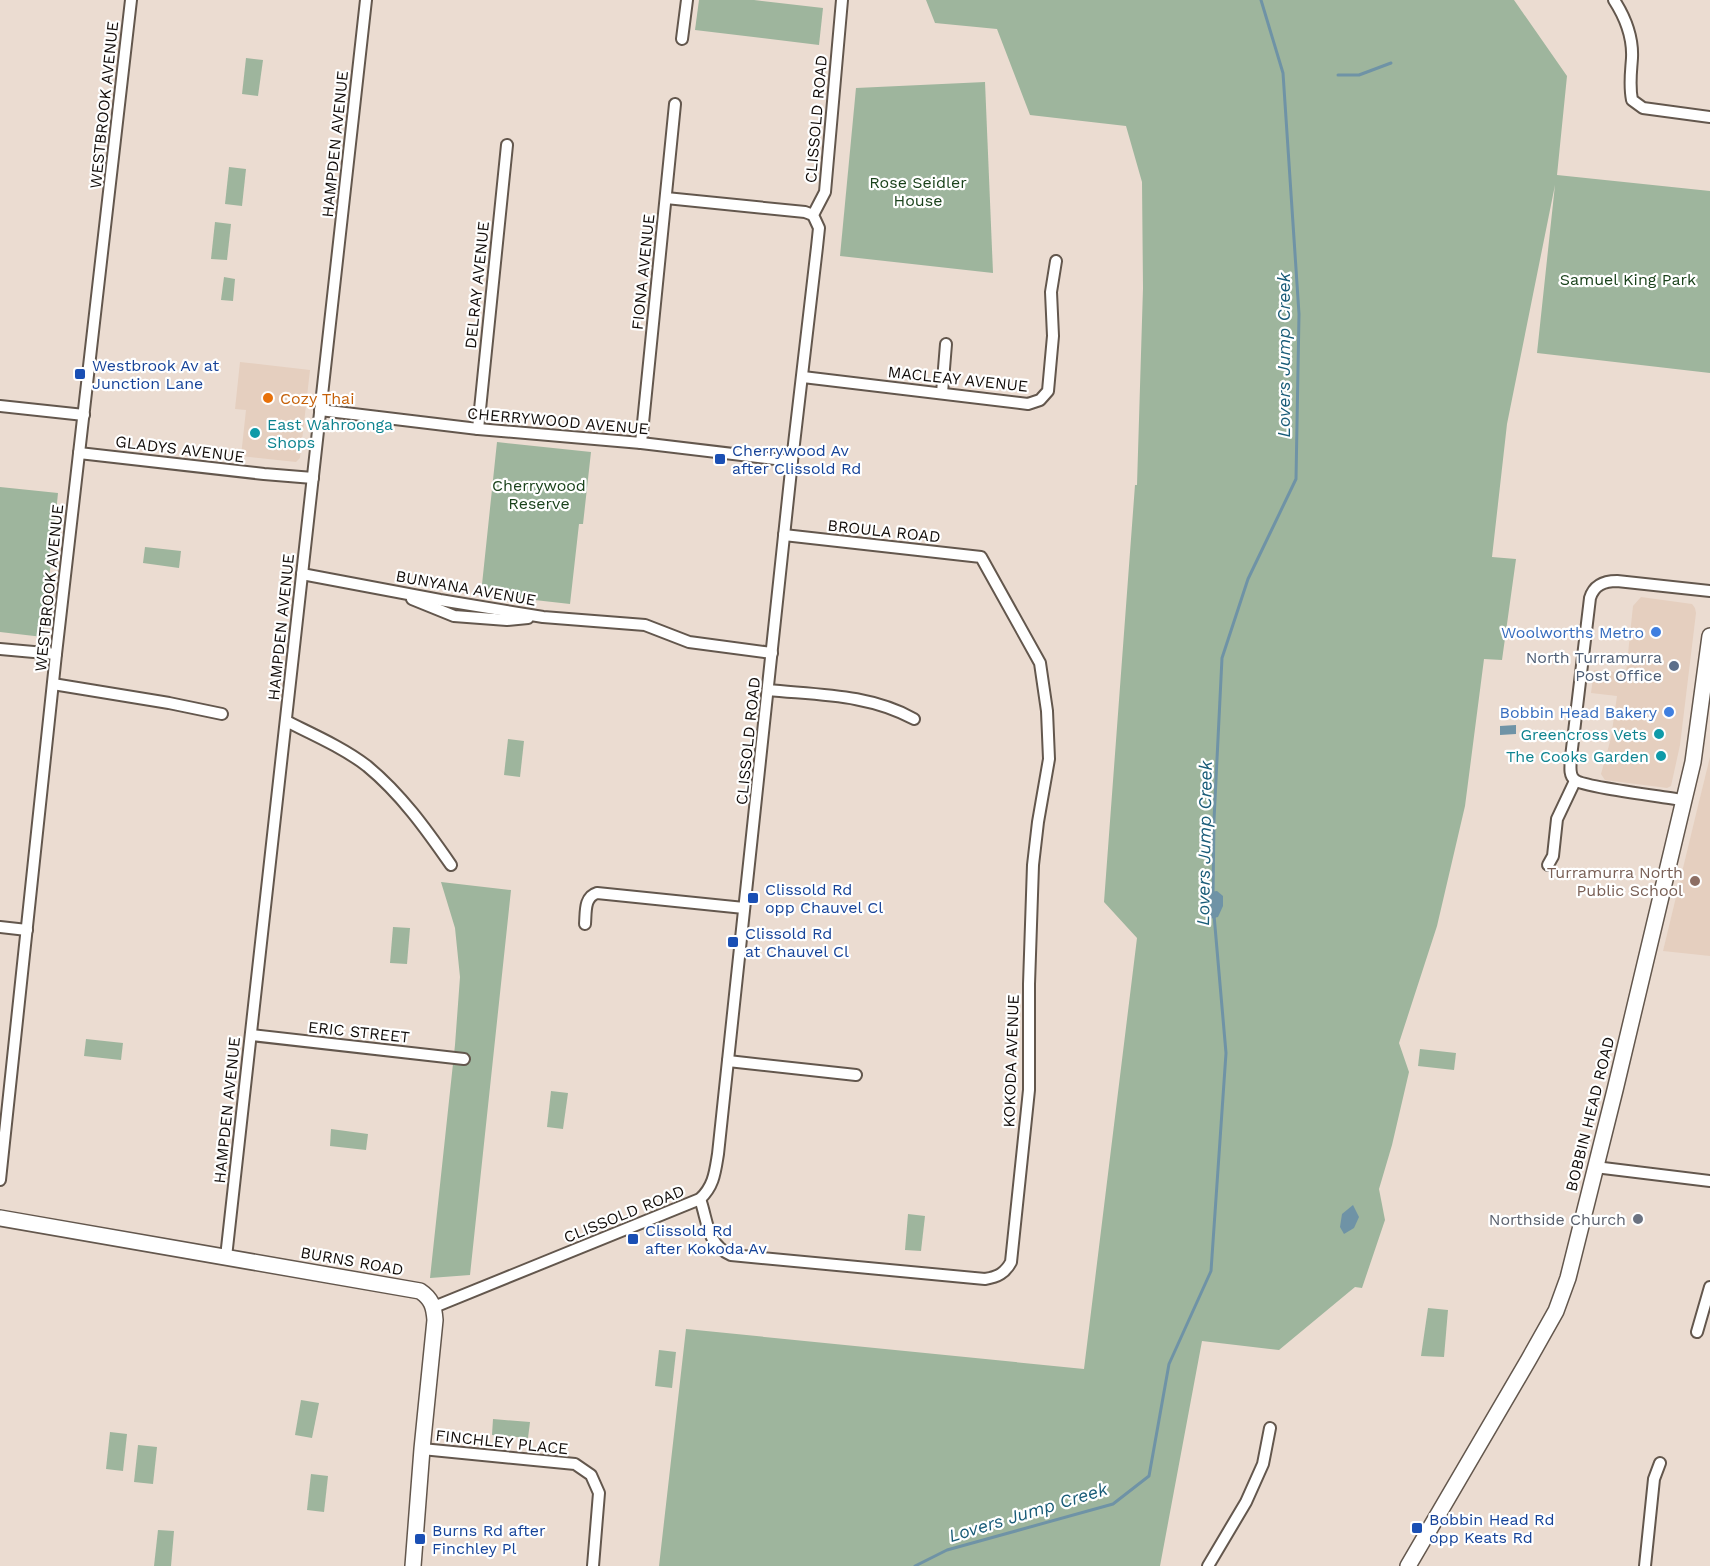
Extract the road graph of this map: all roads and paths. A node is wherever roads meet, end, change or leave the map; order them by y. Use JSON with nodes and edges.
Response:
{"nodes":[{"id":1,"x":131,"y":0,"type":"edge"},
{"id":2,"x":366,"y":0,"type":"edge"},
{"id":3,"x":687,"y":0,"type":"edge"},
{"id":4,"x":842,"y":0,"type":"edge"},
{"id":5,"x":1614,"y":0,"type":"edge"},
{"id":6,"x":682,"y":39,"type":"dead end"},
{"id":7,"x":675,"y":104,"type":"dead end"},
{"id":8,"x":1710,"y":117,"type":"edge"},
{"id":9,"x":507,"y":145,"type":"dead end"},
{"id":10,"x":666,"y":198,"type":"junction"},
{"id":11,"x":813,"y":214,"type":"junction"},
{"id":12,"x":1056,"y":261,"type":"dead end"},
{"id":13,"x":946,"y":344,"type":"dead end"},
{"id":14,"x":803,"y":377,"type":"junction"},
{"id":15,"x":942,"y":393,"type":"junction"},
{"id":16,"x":0,"y":406,"type":"edge"},
{"id":17,"x":321,"y":410,"type":"junction"},
{"id":18,"x":84,"y":415,"type":"junction"},
{"id":19,"x":478,"y":429,"type":"junction"},
{"id":20,"x":641,"y":443,"type":"junction"},
{"id":21,"x":80,"y":453,"type":"junction"},
{"id":22,"x":792,"y":461,"type":"junction"},
{"id":23,"x":313,"y":478,"type":"junction"},
{"id":24,"x":784,"y":535,"type":"junction"},
{"id":25,"x":981,"y":557,"type":"joint"},
{"id":26,"x":302,"y":574,"type":"junction"},
{"id":27,"x":1710,"y":591,"type":"edge"},
{"id":28,"x":1710,"y":636,"type":"edge"},
{"id":29,"x":0,"y":649,"type":"edge"},
{"id":30,"x":772,"y":653,"type":"junction"},
{"id":31,"x":56,"y":654,"type":"junction"},
{"id":32,"x":53,"y":684,"type":"junction"},
{"id":33,"x":768,"y":690,"type":"junction"},
{"id":34,"x":222,"y":714,"type":"dead end"},
{"id":35,"x":914,"y":719,"type":"dead end"},
{"id":36,"x":286,"y":721,"type":"junction"},
{"id":37,"x":1704,"y":735,"type":"edge"},
{"id":38,"x":1575,"y":781,"type":"junction"},
{"id":39,"x":1682,"y":800,"type":"junction"},
{"id":40,"x":451,"y":865,"type":"dead end"},
{"id":41,"x":1548,"y":865,"type":"dead end"},
{"id":42,"x":744,"y":909,"type":"junction"},
{"id":43,"x":585,"y":924,"type":"dead end"},
{"id":44,"x":0,"y":927,"type":"edge"},
{"id":45,"x":27,"y":930,"type":"junction"},
{"id":46,"x":251,"y":1035,"type":"junction"},
{"id":47,"x":464,"y":1059,"type":"dead end"},
{"id":48,"x":728,"y":1061,"type":"junction"},
{"id":49,"x":856,"y":1076,"type":"dead end"},
{"id":50,"x":1595,"y":1167,"type":"junction"},
{"id":51,"x":0,"y":1180,"type":"edge"},
{"id":52,"x":1710,"y":1181,"type":"edge"},
{"id":53,"x":700,"y":1199,"type":"junction"},
{"id":54,"x":0,"y":1218,"type":"edge"},
{"id":55,"x":226,"y":1257,"type":"junction"},
{"id":56,"x":1710,"y":1287,"type":"edge"},
{"id":57,"x":434,"y":1307,"type":"junction"},
{"id":58,"x":1697,"y":1332,"type":"dead end"},
{"id":59,"x":1270,"y":1428,"type":"dead end"},
{"id":60,"x":422,"y":1449,"type":"junction"},
{"id":61,"x":1660,"y":1463,"type":"dead end"},
{"id":62,"x":413,"y":1566,"type":"edge"},
{"id":63,"x":593,"y":1566,"type":"edge"},
{"id":64,"x":1208,"y":1566,"type":"edge"},
{"id":65,"x":1408,"y":1566,"type":"edge"},
{"id":66,"x":1645,"y":1566,"type":"edge"}],
"edges":[{"from":1,"to":18,"type":"street","name":"WESTBROOK AVENUE"},
{"from":2,"to":17,"type":"street","name":"HAMPDEN AVENUE"},
{"from":3,"to":6,"type":"street"},
{"from":4,"to":11,"type":"street","name":"CLISSOLD ROAD"},
{"from":5,"to":8,"type":"street"},
{"from":7,"to":10,"type":"street","name":"FIONA AVENUE"},
{"from":9,"to":19,"type":"street","name":"DELRAY AVENUE"},
{"from":10,"to":11,"type":"street"},
{"from":10,"to":20,"type":"street","name":"FIONA AVENUE"},
{"from":11,"to":14,"type":"street","name":"CLISSOLD ROAD"},
{"from":12,"to":15,"type":"street","name":"MACLEAY AVENUE"},
{"from":13,"to":15,"type":"street"},
{"from":14,"to":15,"type":"street","name":"MACLEAY AVENUE"},
{"from":14,"to":22,"type":"street","name":"CLISSOLD ROAD"},
{"from":16,"to":18,"type":"street"},
{"from":17,"to":19,"type":"street","name":"CHERRYWOOD AVENUE"},
{"from":17,"to":23,"type":"street","name":"HAMPDEN AVENUE"},
{"from":18,"to":21,"type":"street","name":"WESTBROOK AVENUE"},
{"from":19,"to":20,"type":"street","name":"CHERRYWOOD AVENUE"},
{"from":20,"to":22,"type":"street","name":"CHERRYWOOD AVENUE"},
{"from":21,"to":23,"type":"street","name":"GLADYS AVENUE"},
{"from":21,"to":31,"type":"street","name":"WESTBROOK AVENUE"},
{"from":22,"to":24,"type":"street","name":"CLISSOLD ROAD"},
{"from":23,"to":26,"type":"street","name":"HAMPDEN AVENUE"},
{"from":24,"to":25,"type":"street","name":"BROULA ROAD"},
{"from":24,"to":30,"type":"street","name":"CLISSOLD ROAD"},
{"from":25,"to":53,"type":"street","name":"KOKODA AVENUE"},
{"from":26,"to":30,"type":"street","name":"BUNYANA AVENUE"},
{"from":26,"to":36,"type":"street","name":"HAMPDEN AVENUE"},
{"from":27,"to":38,"type":"street"},
{"from":28,"to":37,"type":"main road","name":"BOBBIN HEAD ROAD"},
{"from":29,"to":31,"type":"street"},
{"from":30,"to":33,"type":"street","name":"CLISSOLD ROAD"},
{"from":31,"to":32,"type":"street","name":"WESTBROOK AVENUE"},
{"from":32,"to":34,"type":"street"},
{"from":32,"to":45,"type":"street","name":"WESTBROOK AVENUE"},
{"from":33,"to":35,"type":"street"},
{"from":33,"to":42,"type":"street","name":"CLISSOLD ROAD"},
{"from":36,"to":40,"type":"street"},
{"from":36,"to":46,"type":"street","name":"HAMPDEN AVENUE"},
{"from":37,"to":39,"type":"main road","name":"BOBBIN HEAD ROAD"},
{"from":38,"to":39,"type":"street"},
{"from":38,"to":41,"type":"street"},
{"from":39,"to":50,"type":"main road","name":"BOBBIN HEAD ROAD"},
{"from":42,"to":43,"type":"street"},
{"from":42,"to":48,"type":"street","name":"CLISSOLD ROAD"},
{"from":44,"to":45,"type":"street"},
{"from":45,"to":51,"type":"street","name":"WESTBROOK AVENUE"},
{"from":46,"to":47,"type":"street","name":"ERIC STREET"},
{"from":46,"to":55,"type":"street","name":"HAMPDEN AVENUE"},
{"from":48,"to":49,"type":"street"},
{"from":48,"to":53,"type":"street","name":"CLISSOLD ROAD"},
{"from":50,"to":52,"type":"street"},
{"from":50,"to":65,"type":"main road","name":"BOBBIN HEAD ROAD"},
{"from":53,"to":57,"type":"street","name":"CLISSOLD ROAD"},
{"from":54,"to":55,"type":"main road","name":"BURNS ROAD"},
{"from":55,"to":57,"type":"main road","name":"BURNS ROAD"},
{"from":56,"to":58,"type":"street"},
{"from":57,"to":60,"type":"main road"},
{"from":59,"to":64,"type":"street"},
{"from":60,"to":62,"type":"main road"},
{"from":60,"to":63,"type":"street","name":"FINCHLEY PLACE"},
{"from":61,"to":66,"type":"street"}]}
